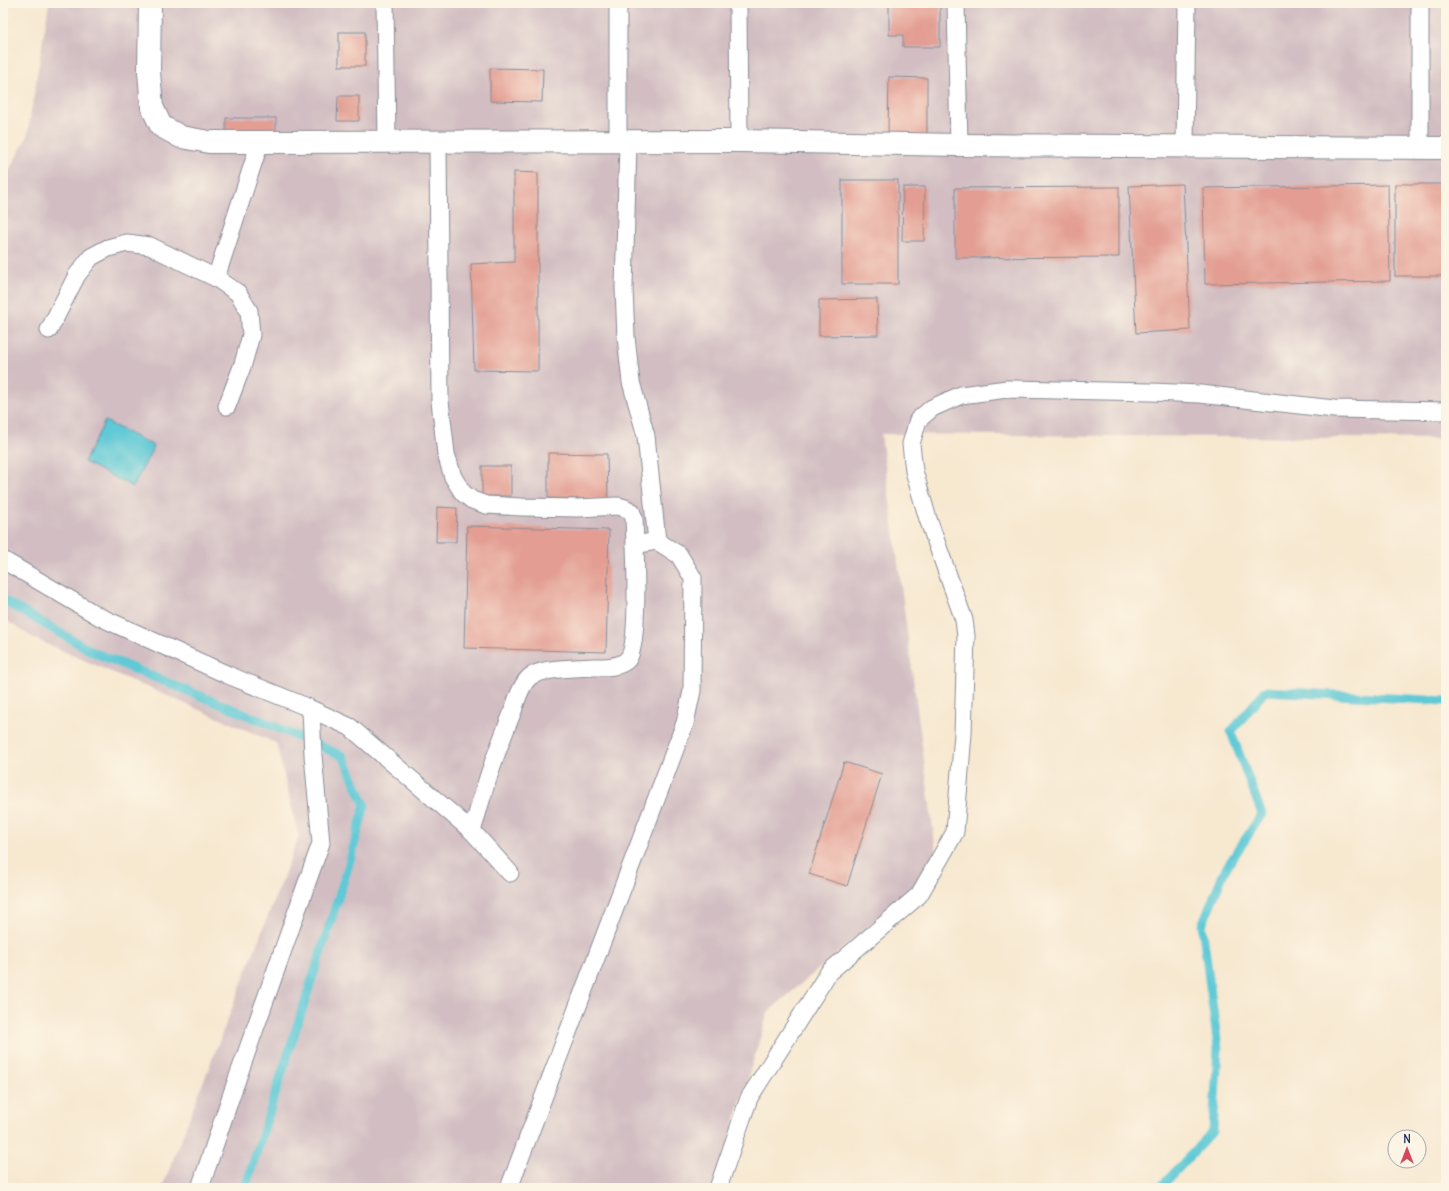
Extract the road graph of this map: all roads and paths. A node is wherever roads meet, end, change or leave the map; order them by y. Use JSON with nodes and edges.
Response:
{"nodes":[{"id":1,"x":150,"y":3,"type":"edge"},
{"id":2,"x":385,"y":3,"type":"edge"},
{"id":3,"x":618,"y":3,"type":"edge"},
{"id":4,"x":738,"y":3,"type":"edge"},
{"id":5,"x":956,"y":3,"type":"edge"},
{"id":6,"x":1187,"y":3,"type":"edge"},
{"id":7,"x":1420,"y":3,"type":"edge"},
{"id":8,"x":387,"y":141,"type":"junction"},
{"id":9,"x":438,"y":141,"type":"junction"},
{"id":10,"x":739,"y":141,"type":"junction"},
{"id":11,"x":260,"y":142,"type":"junction"},
{"id":12,"x":623,"y":142,"type":"junction"},
{"id":13,"x":959,"y":145,"type":"junction"},
{"id":14,"x":1186,"y":146,"type":"junction"},
{"id":15,"x":1420,"y":147,"type":"junction"},
{"id":16,"x":1446,"y":148,"type":"edge"},
{"id":17,"x":216,"y":278,"type":"junction"},
{"id":18,"x":49,"y":330,"type":"dead end"},
{"id":19,"x":227,"y":406,"type":"dead end"},
{"id":20,"x":1446,"y":411,"type":"edge"},
{"id":21,"x":657,"y":541,"type":"junction"},
{"id":22,"x":635,"y":545,"type":"junction"},
{"id":23,"x":3,"y":560,"type":"edge"},
{"id":24,"x":311,"y":710,"type":"junction"},
{"id":25,"x":472,"y":832,"type":"junction"},
{"id":26,"x":510,"y":873,"type":"dead end"},
{"id":27,"x":200,"y":1188,"type":"edge"},
{"id":28,"x":509,"y":1188,"type":"edge"},
{"id":29,"x":718,"y":1188,"type":"edge"}],
"edges":[{"from":1,"to":11,"type":"street"},
{"from":2,"to":8,"type":"lane"},
{"from":3,"to":12,"type":"lane"},
{"from":4,"to":10,"type":"lane"},
{"from":5,"to":13,"type":"lane"},
{"from":6,"to":14,"type":"lane"},
{"from":7,"to":15,"type":"lane"},
{"from":8,"to":9,"type":"street"},
{"from":8,"to":11,"type":"street"},
{"from":9,"to":12,"type":"street"},
{"from":9,"to":22,"type":"lane"},
{"from":10,"to":12,"type":"street"},
{"from":10,"to":13,"type":"street"},
{"from":11,"to":17,"type":"lane"},
{"from":12,"to":21,"type":"lane"},
{"from":13,"to":14,"type":"street"},
{"from":14,"to":15,"type":"street"},
{"from":15,"to":16,"type":"street"},
{"from":17,"to":18,"type":"lane"},
{"from":17,"to":19,"type":"lane"},
{"from":20,"to":29,"type":"lane"},
{"from":21,"to":22,"type":"lane"},
{"from":21,"to":28,"type":"lane"},
{"from":22,"to":25,"type":"lane"},
{"from":23,"to":24,"type":"lane"},
{"from":24,"to":25,"type":"lane"},
{"from":24,"to":27,"type":"lane"},
{"from":25,"to":26,"type":"lane"}]}
